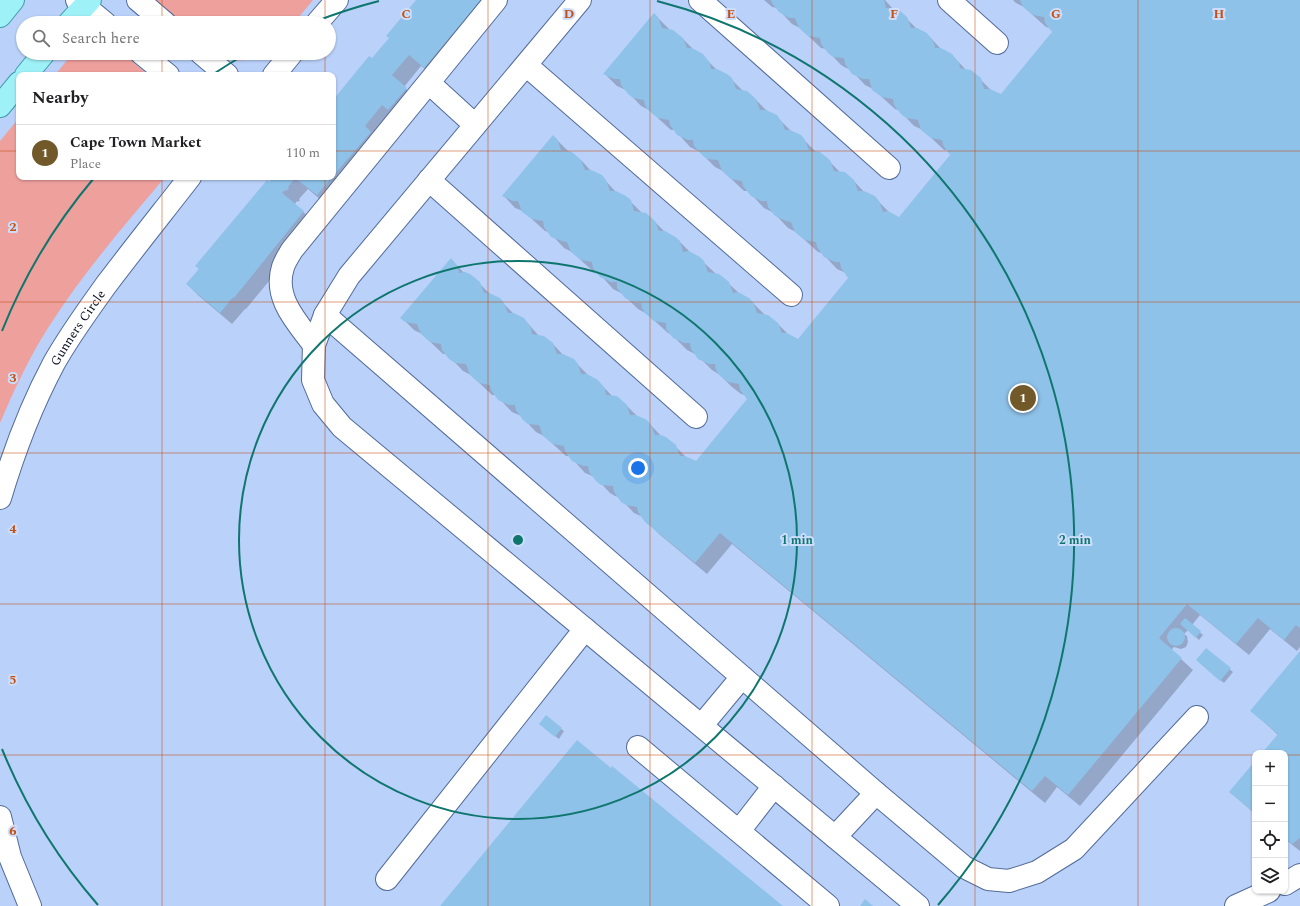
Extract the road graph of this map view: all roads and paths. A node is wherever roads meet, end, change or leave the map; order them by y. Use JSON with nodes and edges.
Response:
{"nodes":[{"id":1,"x":13,"y":0,"type":"edge"},
{"id":2,"x":138,"y":0,"type":"edge"},
{"id":3,"x":337,"y":0,"type":"edge"},
{"id":4,"x":496,"y":0,"type":"edge"},
{"id":5,"x":580,"y":0,"type":"edge"},
{"id":6,"x":700,"y":0,"type":"edge"},
{"id":7,"x":949,"y":0,"type":"edge"},
{"id":8,"x":84,"y":2,"type":"edge"},
{"id":9,"x":0,"y":16,"type":"edge"},
{"id":10,"x":74,"y":16,"type":"edge"},
{"id":11,"x":98,"y":16,"type":"edge"},
{"id":12,"x":157,"y":16,"type":"edge"},
{"id":13,"x":324,"y":16,"type":"edge"},
{"id":14,"x":997,"y":43,"type":"dead end"},
{"id":15,"x":38,"y":60,"type":"edge"},
{"id":16,"x":150,"y":60,"type":"edge"},
{"id":17,"x":209,"y":60,"type":"edge"},
{"id":18,"x":286,"y":60,"type":"edge"},
{"id":19,"x":526,"y":65,"type":"junction"},
{"id":20,"x":28,"y":72,"type":"edge"},
{"id":21,"x":164,"y":72,"type":"edge"},
{"id":22,"x":223,"y":72,"type":"edge"},
{"id":23,"x":276,"y":72,"type":"edge"},
{"id":24,"x":428,"y":83,"type":"junction"},
{"id":25,"x":16,"y":87,"type":"edge"},
{"id":26,"x":0,"y":106,"type":"edge"},
{"id":27,"x":476,"y":125,"type":"junction"},
{"id":28,"x":889,"y":168,"type":"dead end"},
{"id":29,"x":188,"y":180,"type":"edge"},
{"id":30,"x":429,"y":180,"type":"junction"},
{"id":31,"x":791,"y":295,"type":"dead end"},
{"id":32,"x":325,"y":315,"type":"junction"},
{"id":33,"x":314,"y":345,"type":"junction"},
{"id":34,"x":696,"y":417,"type":"dead end"},
{"id":35,"x":0,"y":498,"type":"edge"},
{"id":36,"x":585,"y":628,"type":"junction"},
{"id":37,"x":742,"y":677,"type":"junction"},
{"id":38,"x":1197,"y":717,"type":"dead end"},
{"id":39,"x":702,"y":725,"type":"junction"},
{"id":40,"x":638,"y":746,"type":"dead end"},
{"id":41,"x":774,"y":786,"type":"junction"},
{"id":42,"x":876,"y":793,"type":"junction"},
{"id":43,"x":0,"y":817,"type":"edge"},
{"id":44,"x":739,"y":831,"type":"junction"},
{"id":45,"x":835,"y":837,"type":"junction"},
{"id":46,"x":1300,"y":875,"type":"edge"},
{"id":47,"x":387,"y":879,"type":"dead end"},
{"id":48,"x":1288,"y":882,"type":"edge"},
{"id":49,"x":1263,"y":894,"type":"edge"},
{"id":50,"x":30,"y":906,"type":"edge"},
{"id":51,"x":828,"y":906,"type":"edge"},
{"id":52,"x":918,"y":906,"type":"edge"},
{"id":53,"x":1236,"y":906,"type":"edge"}],
"edges":[{"from":1,"to":9,"type":"main road"},
{"from":2,"to":12,"type":"street"},
{"from":3,"to":13,"type":"street"},
{"from":4,"to":24,"type":"street"},
{"from":5,"to":19,"type":"street"},
{"from":6,"to":28,"type":"street"},
{"from":7,"to":14,"type":"street"},
{"from":8,"to":10,"type":"main road"},
{"from":8,"to":11,"type":"street"},
{"from":15,"to":20,"type":"main road"},
{"from":16,"to":21,"type":"street"},
{"from":17,"to":22,"type":"street"},
{"from":18,"to":23,"type":"street"},
{"from":19,"to":27,"type":"street"},
{"from":19,"to":31,"type":"street"},
{"from":24,"to":27,"type":"street"},
{"from":24,"to":33,"type":"street"},
{"from":25,"to":26,"type":"main road"},
{"from":27,"to":30,"type":"street"},
{"from":29,"to":35,"type":"street","name":"Gunners Circle"},
{"from":30,"to":32,"type":"street"},
{"from":30,"to":34,"type":"street"},
{"from":32,"to":33,"type":"street"},
{"from":32,"to":37,"type":"street"},
{"from":33,"to":36,"type":"street"},
{"from":36,"to":39,"type":"street"},
{"from":36,"to":47,"type":"street"},
{"from":37,"to":39,"type":"street"},
{"from":37,"to":42,"type":"street"},
{"from":38,"to":42,"type":"street"},
{"from":39,"to":41,"type":"street"},
{"from":40,"to":44,"type":"street"},
{"from":41,"to":44,"type":"street"},
{"from":41,"to":45,"type":"street"},
{"from":42,"to":45,"type":"street"},
{"from":43,"to":50,"type":"street"},
{"from":44,"to":51,"type":"street"},
{"from":45,"to":52,"type":"street"},
{"from":46,"to":48,"type":"street"},
{"from":49,"to":53,"type":"street"}]}
